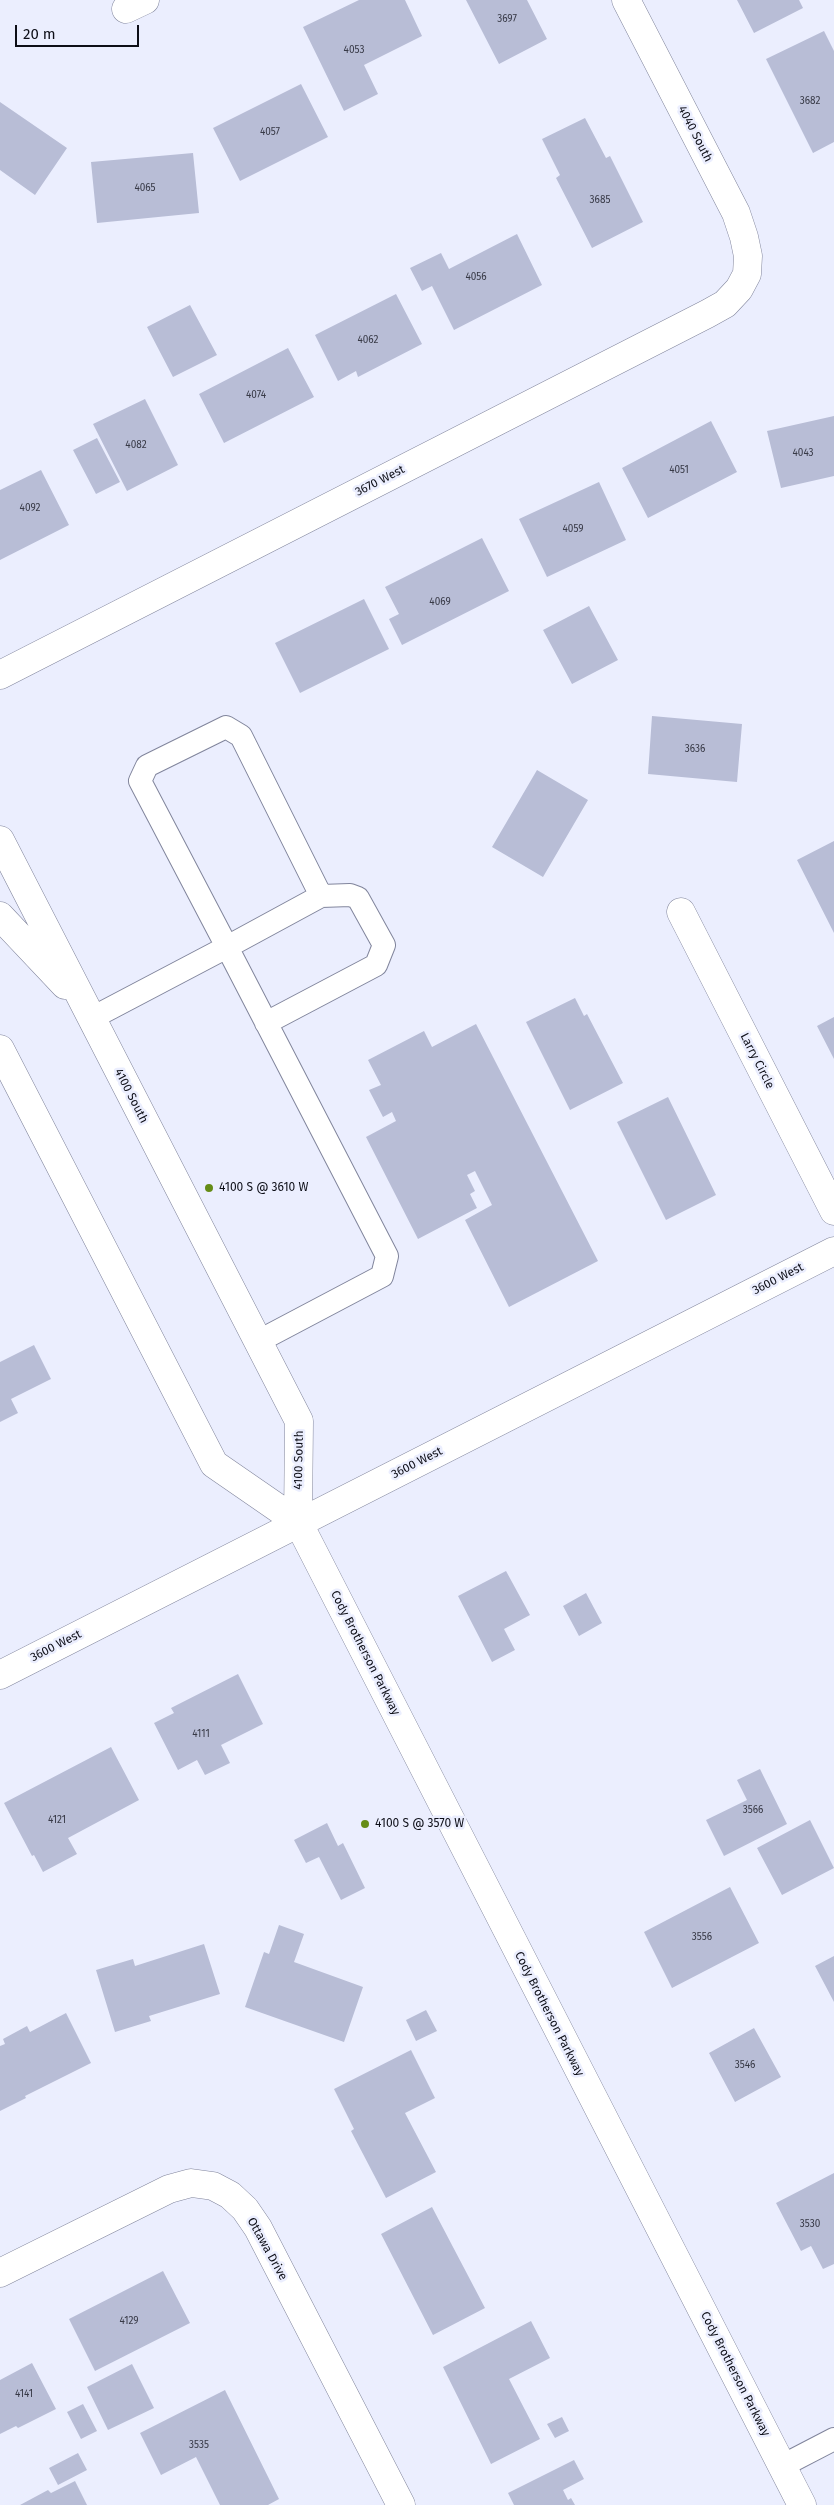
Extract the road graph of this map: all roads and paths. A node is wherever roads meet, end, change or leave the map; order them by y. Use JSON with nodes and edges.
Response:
{"nodes":[{"id":1,"x":626,"y":0,"type":"edge"},
{"id":2,"x":747,"y":274,"type":"joint"},
{"id":3,"x":0,"y":675,"type":"edge"},
{"id":4,"x":0,"y":840,"type":"edge"},
{"id":5,"x":321,"y":896,"type":"junction"},
{"id":6,"x":681,"y":912,"type":"dead end"},
{"id":7,"x":0,"y":916,"type":"edge"},
{"id":8,"x":226,"y":947,"type":"junction"},
{"id":9,"x":89,"y":1013,"type":"junction"},
{"id":10,"x":266,"y":1023,"type":"junction"},
{"id":11,"x":0,"y":1049,"type":"edge"},
{"id":12,"x":834,"y":1211,"type":"edge"},
{"id":13,"x":834,"y":1251,"type":"edge"},
{"id":14,"x":258,"y":1342,"type":"junction"},
{"id":15,"x":298,"y":1522,"type":"junction"},
{"id":16,"x":0,"y":1674,"type":"edge"},
{"id":17,"x":0,"y":2274,"type":"edge"},
{"id":18,"x":834,"y":2439,"type":"edge"},
{"id":19,"x":782,"y":2466,"type":"junction"},
{"id":20,"x":401,"y":2505,"type":"edge"},
{"id":21,"x":802,"y":2505,"type":"edge"}],
"edges":[{"from":1,"to":2,"type":"street","name":"4040 South"},
{"from":2,"to":3,"type":"street","name":"3670 West"},
{"from":4,"to":9,"type":"street","name":"4100 South"},
{"from":5,"to":8,"type":"lane"},
{"from":5,"to":8,"type":"lane"},
{"from":5,"to":10,"type":"lane"},
{"from":6,"to":12,"type":"street","name":"Larry Circle"},
{"from":7,"to":9,"type":"street"},
{"from":8,"to":9,"type":"lane"},
{"from":8,"to":10,"type":"lane"},
{"from":9,"to":14,"type":"street","name":"4100 South"},
{"from":10,"to":14,"type":"lane"},
{"from":11,"to":15,"type":"street"},
{"from":13,"to":15,"type":"street","name":"3600 West"},
{"from":14,"to":15,"type":"street","name":"4100 South"},
{"from":15,"to":16,"type":"street","name":"3600 West"},
{"from":15,"to":19,"type":"street","name":"Cody Brotherson Parkway"},
{"from":17,"to":20,"type":"street","name":"Ottawa Drive"},
{"from":18,"to":19,"type":"lane"},
{"from":19,"to":21,"type":"street","name":"Cody Brotherson Parkway"}]}
